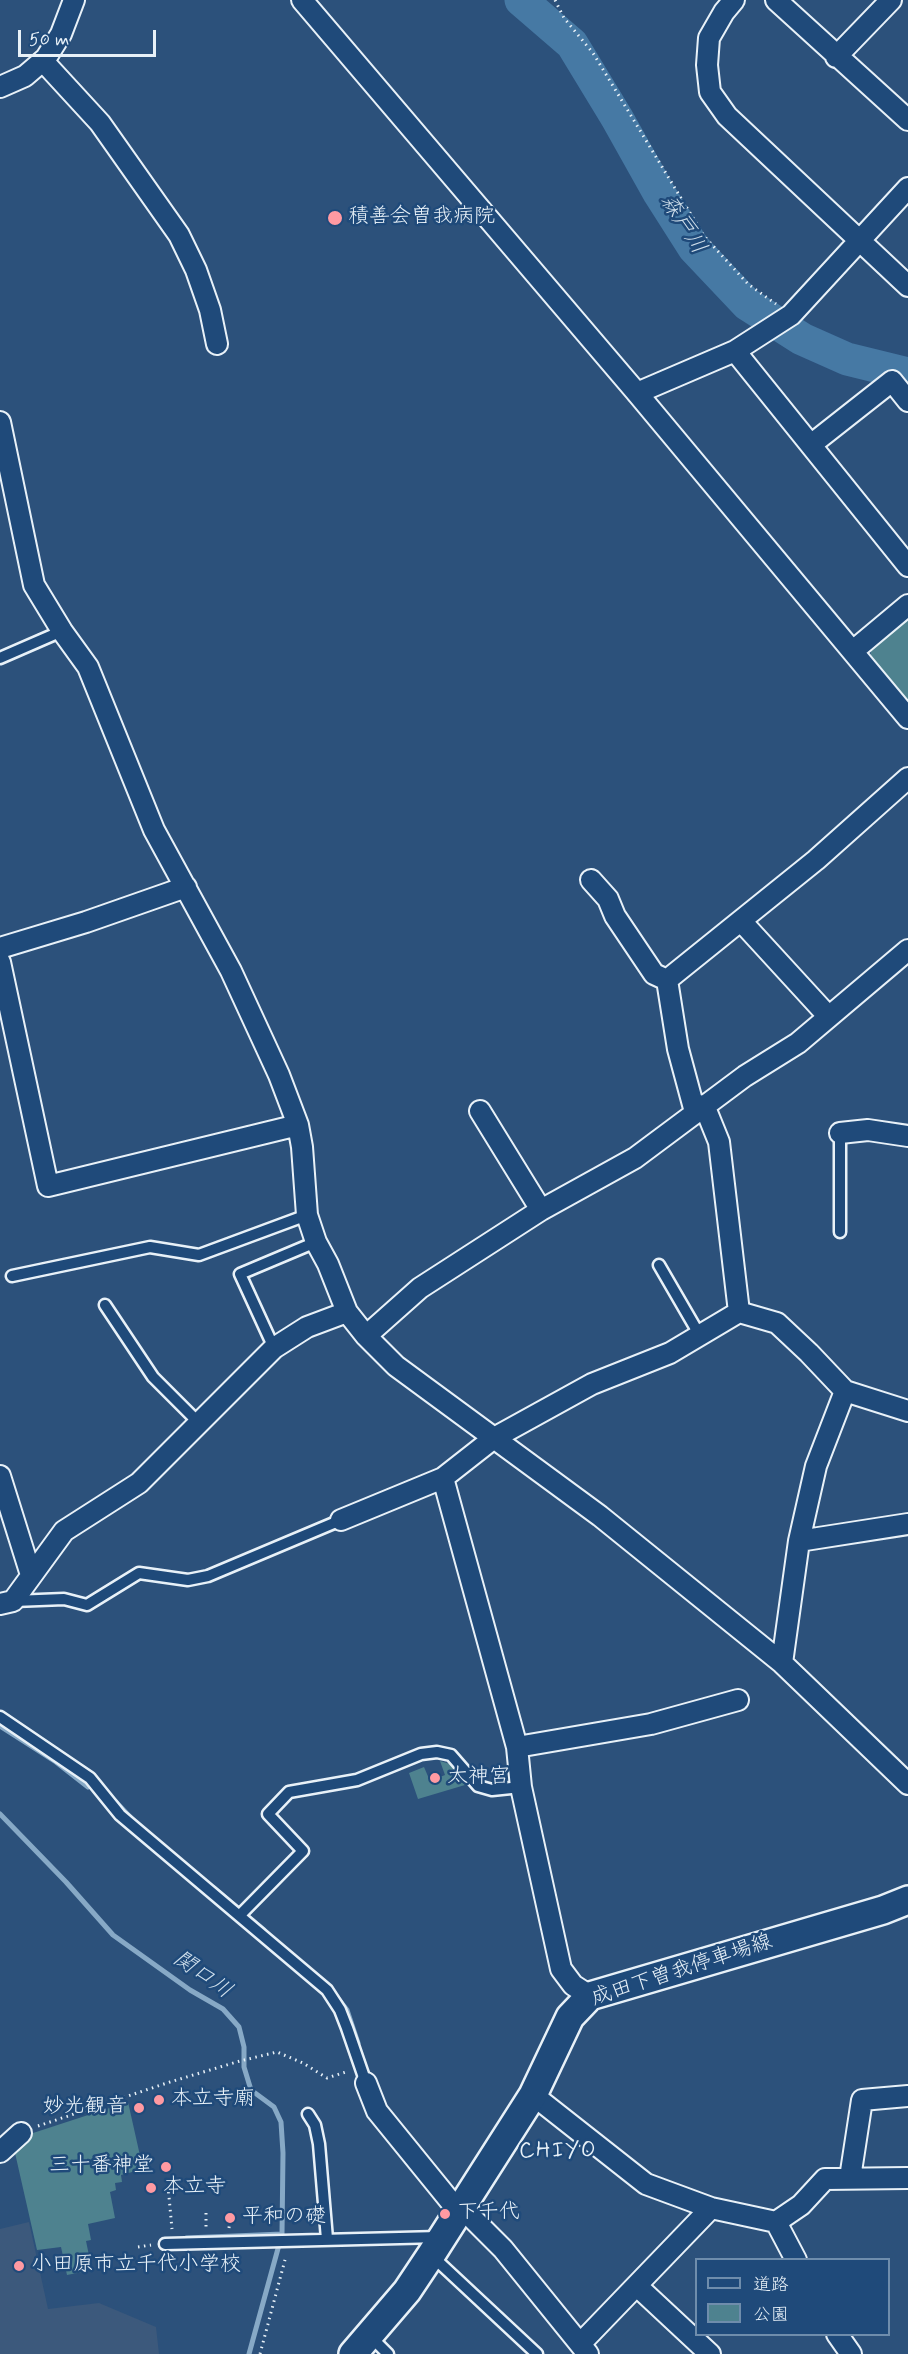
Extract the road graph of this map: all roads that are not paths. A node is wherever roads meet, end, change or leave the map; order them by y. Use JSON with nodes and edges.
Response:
{"nodes":[{"id":1,"x":74,"y":0,"type":"edge"},
{"id":2,"x":302,"y":0,"type":"edge"},
{"id":3,"x":734,"y":0,"type":"edge"},
{"id":4,"x":776,"y":0,"type":"edge"},
{"id":5,"x":891,"y":0,"type":"edge"},
{"id":6,"x":836,"y":57,"type":"junction"},
{"id":7,"x":43,"y":61,"type":"junction"},
{"id":8,"x":0,"y":87,"type":"edge"},
{"id":9,"x":908,"y":120,"type":"edge"},
{"id":10,"x":908,"y":188,"type":"edge"},
{"id":11,"x":858,"y":241,"type":"junction"},
{"id":12,"x":908,"y":286,"type":"edge"},
{"id":13,"x":217,"y":344,"type":"dead end"},
{"id":14,"x":735,"y":351,"type":"junction"},
{"id":15,"x":637,"y":393,"type":"junction"},
{"id":16,"x":908,"y":401,"type":"edge"},
{"id":17,"x":0,"y":422,"type":"edge"},
{"id":18,"x":812,"y":444,"type":"junction"},
{"id":19,"x":908,"y":566,"type":"edge"},
{"id":20,"x":908,"y":605,"type":"edge"},
{"id":21,"x":62,"y":631,"type":"junction"},
{"id":22,"x":853,"y":651,"type":"junction"},
{"id":23,"x":0,"y":658,"type":"edge"},
{"id":24,"x":908,"y":718,"type":"edge"},
{"id":25,"x":908,"y":778,"type":"edge"},
{"id":26,"x":591,"y":880,"type":"dead end"},
{"id":27,"x":186,"y":887,"type":"junction"},
{"id":28,"x":741,"y":921,"type":"junction"},
{"id":29,"x":0,"y":948,"type":"edge"},
{"id":30,"x":908,"y":950,"type":"edge"},
{"id":31,"x":0,"y":962,"type":"edge"},
{"id":32,"x":667,"y":980,"type":"junction"},
{"id":33,"x":829,"y":1017,"type":"junction"},
{"id":34,"x":699,"y":1109,"type":"junction"},
{"id":35,"x":480,"y":1111,"type":"dead end"},
{"id":36,"x":298,"y":1125,"type":"junction"},
{"id":37,"x":840,"y":1133,"type":"joint"},
{"id":38,"x":908,"y":1136,"type":"edge"},
{"id":39,"x":541,"y":1210,"type":"junction"},
{"id":40,"x":308,"y":1215,"type":"junction"},
{"id":41,"x":840,"y":1232,"type":"dead end"},
{"id":42,"x":316,"y":1242,"type":"junction"},
{"id":43,"x":659,"y":1265,"type":"dead end"},
{"id":44,"x":12,"y":1276,"type":"dead end"},
{"id":45,"x":105,"y":1305,"type":"dead end"},
{"id":46,"x":347,"y":1312,"type":"junction"},
{"id":47,"x":739,"y":1312,"type":"junction"},
{"id":48,"x":699,"y":1334,"type":"junction"},
{"id":49,"x":366,"y":1336,"type":"junction"},
{"id":50,"x":274,"y":1348,"type":"junction"},
{"id":51,"x":845,"y":1391,"type":"junction"},
{"id":52,"x":908,"y":1411,"type":"edge"},
{"id":53,"x":199,"y":1423,"type":"junction"},
{"id":54,"x":494,"y":1438,"type":"junction"},
{"id":55,"x":0,"y":1476,"type":"edge"},
{"id":56,"x":443,"y":1478,"type":"junction"},
{"id":57,"x":341,"y":1521,"type":"joint"},
{"id":58,"x":908,"y":1524,"type":"edge"},
{"id":59,"x":799,"y":1541,"type":"junction"},
{"id":60,"x":31,"y":1575,"type":"junction"},
{"id":61,"x":7,"y":1602,"type":"edge"},
{"id":62,"x":782,"y":1663,"type":"junction"},
{"id":63,"x":738,"y":1700,"type":"dead end"},
{"id":64,"x":0,"y":1717,"type":"edge"},
{"id":65,"x":517,"y":1747,"type":"junction"},
{"id":66,"x":908,"y":1784,"type":"edge"},
{"id":67,"x":521,"y":1787,"type":"junction"},
{"id":68,"x":908,"y":1900,"type":"edge"},
{"id":69,"x":243,"y":1912,"type":"junction"},
{"id":70,"x":590,"y":1996,"type":"junction"},
{"id":71,"x":363,"y":2076,"type":"joint"},
{"id":72,"x":533,"y":2095,"type":"junction"},
{"id":73,"x":908,"y":2096,"type":"edge"},
{"id":74,"x":308,"y":2114,"type":"dead end"},
{"id":75,"x":21,"y":2133,"type":"road end"},
{"id":76,"x":0,"y":2152,"type":"edge"},
{"id":77,"x":850,"y":2178,"type":"junction"},
{"id":78,"x":908,"y":2178,"type":"edge"},
{"id":79,"x":711,"y":2208,"type":"junction"},
{"id":80,"x":460,"y":2210,"type":"junction"},
{"id":81,"x":776,"y":2222,"type":"junction"},
{"id":82,"x":327,"y":2239,"type":"junction"},
{"id":83,"x":169,"y":2243,"type":"road end"},
{"id":84,"x":437,"y":2246,"type":"junction"},
{"id":85,"x":795,"y":2258,"type":"edge"},
{"id":86,"x":637,"y":2286,"type":"junction"},
{"id":87,"x":838,"y":2336,"type":"edge"},
{"id":88,"x":361,"y":2345,"type":"edge"},
{"id":89,"x":584,"y":2349,"type":"edge"},
{"id":90,"x":388,"y":2354,"type":"edge"},
{"id":91,"x":537,"y":2354,"type":"edge"},
{"id":92,"x":710,"y":2354,"type":"edge"},
{"id":93,"x":851,"y":2354,"type":"edge"}],
"edges":[{"from":1,"to":7,"type":"street"},
{"from":2,"to":15,"type":"street"},
{"from":3,"to":11,"type":"street"},
{"from":4,"to":6,"type":"street"},
{"from":5,"to":6,"type":"street"},
{"from":6,"to":9,"type":"street"},
{"from":7,"to":8,"type":"street"},
{"from":7,"to":13,"type":"street"},
{"from":10,"to":11,"type":"street"},
{"from":11,"to":12,"type":"street"},
{"from":11,"to":14,"type":"street"},
{"from":14,"to":15,"type":"street"},
{"from":14,"to":18,"type":"street"},
{"from":15,"to":22,"type":"street"},
{"from":16,"to":18,"type":"street"},
{"from":17,"to":21,"type":"street"},
{"from":18,"to":19,"type":"street"},
{"from":20,"to":22,"type":"street"},
{"from":21,"to":23,"type":"lane"},
{"from":21,"to":27,"type":"street"},
{"from":22,"to":24,"type":"street"},
{"from":25,"to":28,"type":"street"},
{"from":26,"to":32,"type":"street"},
{"from":27,"to":29,"type":"street"},
{"from":27,"to":36,"type":"street"},
{"from":28,"to":32,"type":"street"},
{"from":28,"to":33,"type":"street"},
{"from":30,"to":33,"type":"street"},
{"from":31,"to":36,"type":"street"},
{"from":32,"to":34,"type":"street"},
{"from":33,"to":34,"type":"street"},
{"from":34,"to":39,"type":"street"},
{"from":34,"to":47,"type":"street"},
{"from":35,"to":39,"type":"street"},
{"from":36,"to":40,"type":"street"},
{"from":37,"to":38,"type":"street"},
{"from":37,"to":41,"type":"lane"},
{"from":39,"to":49,"type":"street"},
{"from":40,"to":42,"type":"street"},
{"from":40,"to":44,"type":"lane"},
{"from":42,"to":46,"type":"street"},
{"from":42,"to":50,"type":"lane"},
{"from":43,"to":48,"type":"lane"},
{"from":45,"to":53,"type":"lane"},
{"from":46,"to":49,"type":"street"},
{"from":46,"to":50,"type":"street"},
{"from":47,"to":48,"type":"street"},
{"from":47,"to":51,"type":"street"},
{"from":48,"to":54,"type":"street"},
{"from":49,"to":54,"type":"street"},
{"from":50,"to":53,"type":"street"},
{"from":51,"to":52,"type":"street"},
{"from":51,"to":59,"type":"street"},
{"from":53,"to":60,"type":"street"},
{"from":54,"to":56,"type":"street"},
{"from":54,"to":62,"type":"street"},
{"from":55,"to":60,"type":"street"},
{"from":56,"to":57,"type":"street"},
{"from":56,"to":65,"type":"street"},
{"from":57,"to":61,"type":"lane"},
{"from":58,"to":59,"type":"street"},
{"from":59,"to":62,"type":"street"},
{"from":60,"to":61,"type":"street"},
{"from":62,"to":66,"type":"street"},
{"from":63,"to":65,"type":"street"},
{"from":64,"to":69,"type":"lane"},
{"from":65,"to":67,"type":"street"},
{"from":67,"to":69,"type":"lane"},
{"from":67,"to":70,"type":"street"},
{"from":68,"to":70,"type":"main road","name":"成田下曽我停車場線"},
{"from":69,"to":71,"type":"lane"},
{"from":70,"to":72,"type":"main road","name":"成田下曽我停車場線"},
{"from":71,"to":80,"type":"street"},
{"from":72,"to":79,"type":"street"},
{"from":72,"to":80,"type":"main road","name":"成田下曽我停車場線"},
{"from":73,"to":77,"type":"street"},
{"from":74,"to":82,"type":"lane"},
{"from":75,"to":76,"type":"street"},
{"from":77,"to":78,"type":"street"},
{"from":77,"to":81,"type":"street"},
{"from":79,"to":81,"type":"street"},
{"from":79,"to":86,"type":"street"},
{"from":80,"to":84,"type":"main road","name":"成田下曽我停車場線"},
{"from":80,"to":89,"type":"street"},
{"from":81,"to":85,"type":"street"},
{"from":82,"to":83,"type":"lane"},
{"from":82,"to":84,"type":"lane"},
{"from":84,"to":88,"type":"main road","name":"成田下曽我停車場線"},
{"from":84,"to":91,"type":"lane"},
{"from":86,"to":89,"type":"street"},
{"from":86,"to":92,"type":"street"},
{"from":87,"to":93,"type":"street"},
{"from":88,"to":90,"type":"lane"}]}
